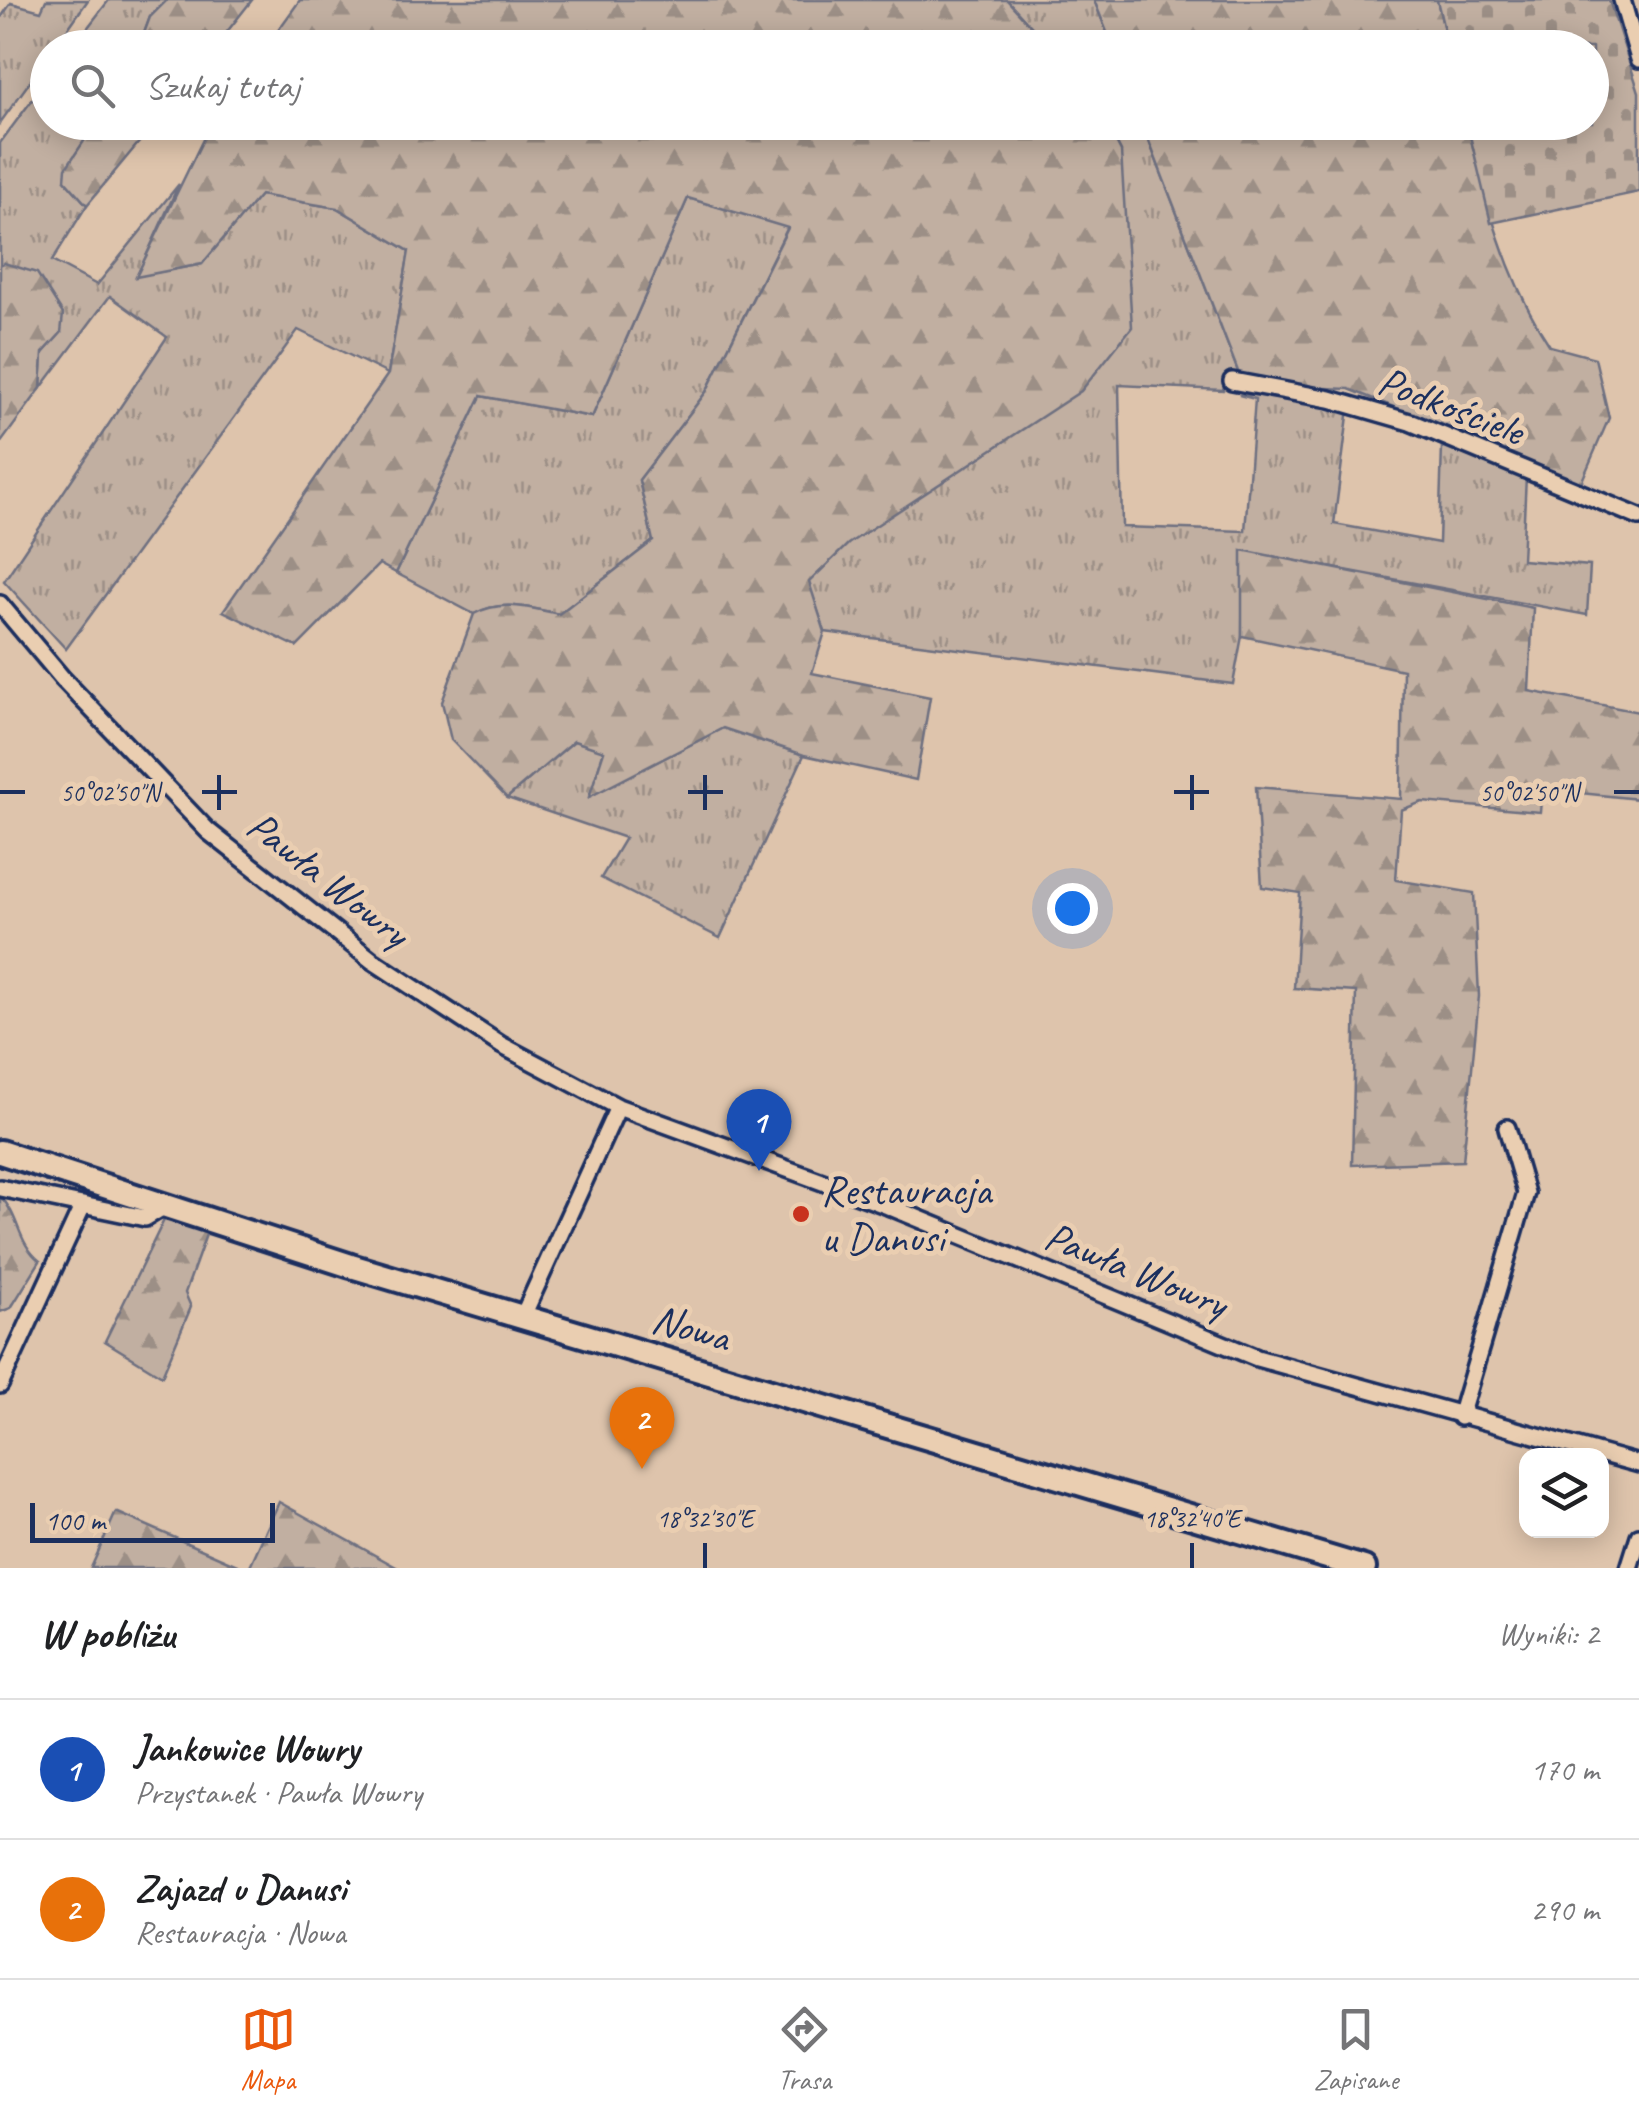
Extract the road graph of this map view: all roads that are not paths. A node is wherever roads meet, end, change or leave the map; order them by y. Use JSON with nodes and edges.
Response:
{"nodes":[{"id":1,"x":1622,"y":0,"type":"edge"},
{"id":2,"x":1639,"y":59,"type":"edge"},
{"id":3,"x":1232,"y":381,"type":"dead end"},
{"id":4,"x":1639,"y":517,"type":"edge"},
{"id":5,"x":0,"y":604,"type":"edge"},
{"id":6,"x":618,"y":1107,"type":"junction"},
{"id":7,"x":1507,"y":1128,"type":"dead end"},
{"id":8,"x":0,"y":1152,"type":"edge"},
{"id":9,"x":0,"y":1188,"type":"edge"},
{"id":10,"x":84,"y":1205,"type":"junction"},
{"id":11,"x":166,"y":1206,"type":"junction"},
{"id":12,"x":522,"y":1318,"type":"junction"},
{"id":13,"x":0,"y":1385,"type":"edge"},
{"id":14,"x":1460,"y":1417,"type":"junction"},
{"id":15,"x":1639,"y":1464,"type":"edge"},
{"id":16,"x":1639,"y":1536,"type":"edge"},
{"id":17,"x":1364,"y":1568,"type":"edge"},
{"id":18,"x":1629,"y":1568,"type":"edge"}],
"edges":[{"from":1,"to":2,"type":"street"},
{"from":3,"to":4,"type":"street","name":"Podkościele"},
{"from":5,"to":6,"type":"street","name":"Pawła Wowry"},
{"from":6,"to":12,"type":"street"},
{"from":6,"to":14,"type":"street","name":"Pawła Wowry"},
{"from":7,"to":14,"type":"street"},
{"from":8,"to":11,"type":"street","name":"Nowa"},
{"from":9,"to":10,"type":"street"},
{"from":10,"to":11,"type":"street"},
{"from":10,"to":13,"type":"street"},
{"from":11,"to":12,"type":"street","name":"Nowa"},
{"from":12,"to":17,"type":"street","name":"Nowa"},
{"from":14,"to":15,"type":"street","name":"Pawła Wowry"},
{"from":16,"to":18,"type":"street"}]}
